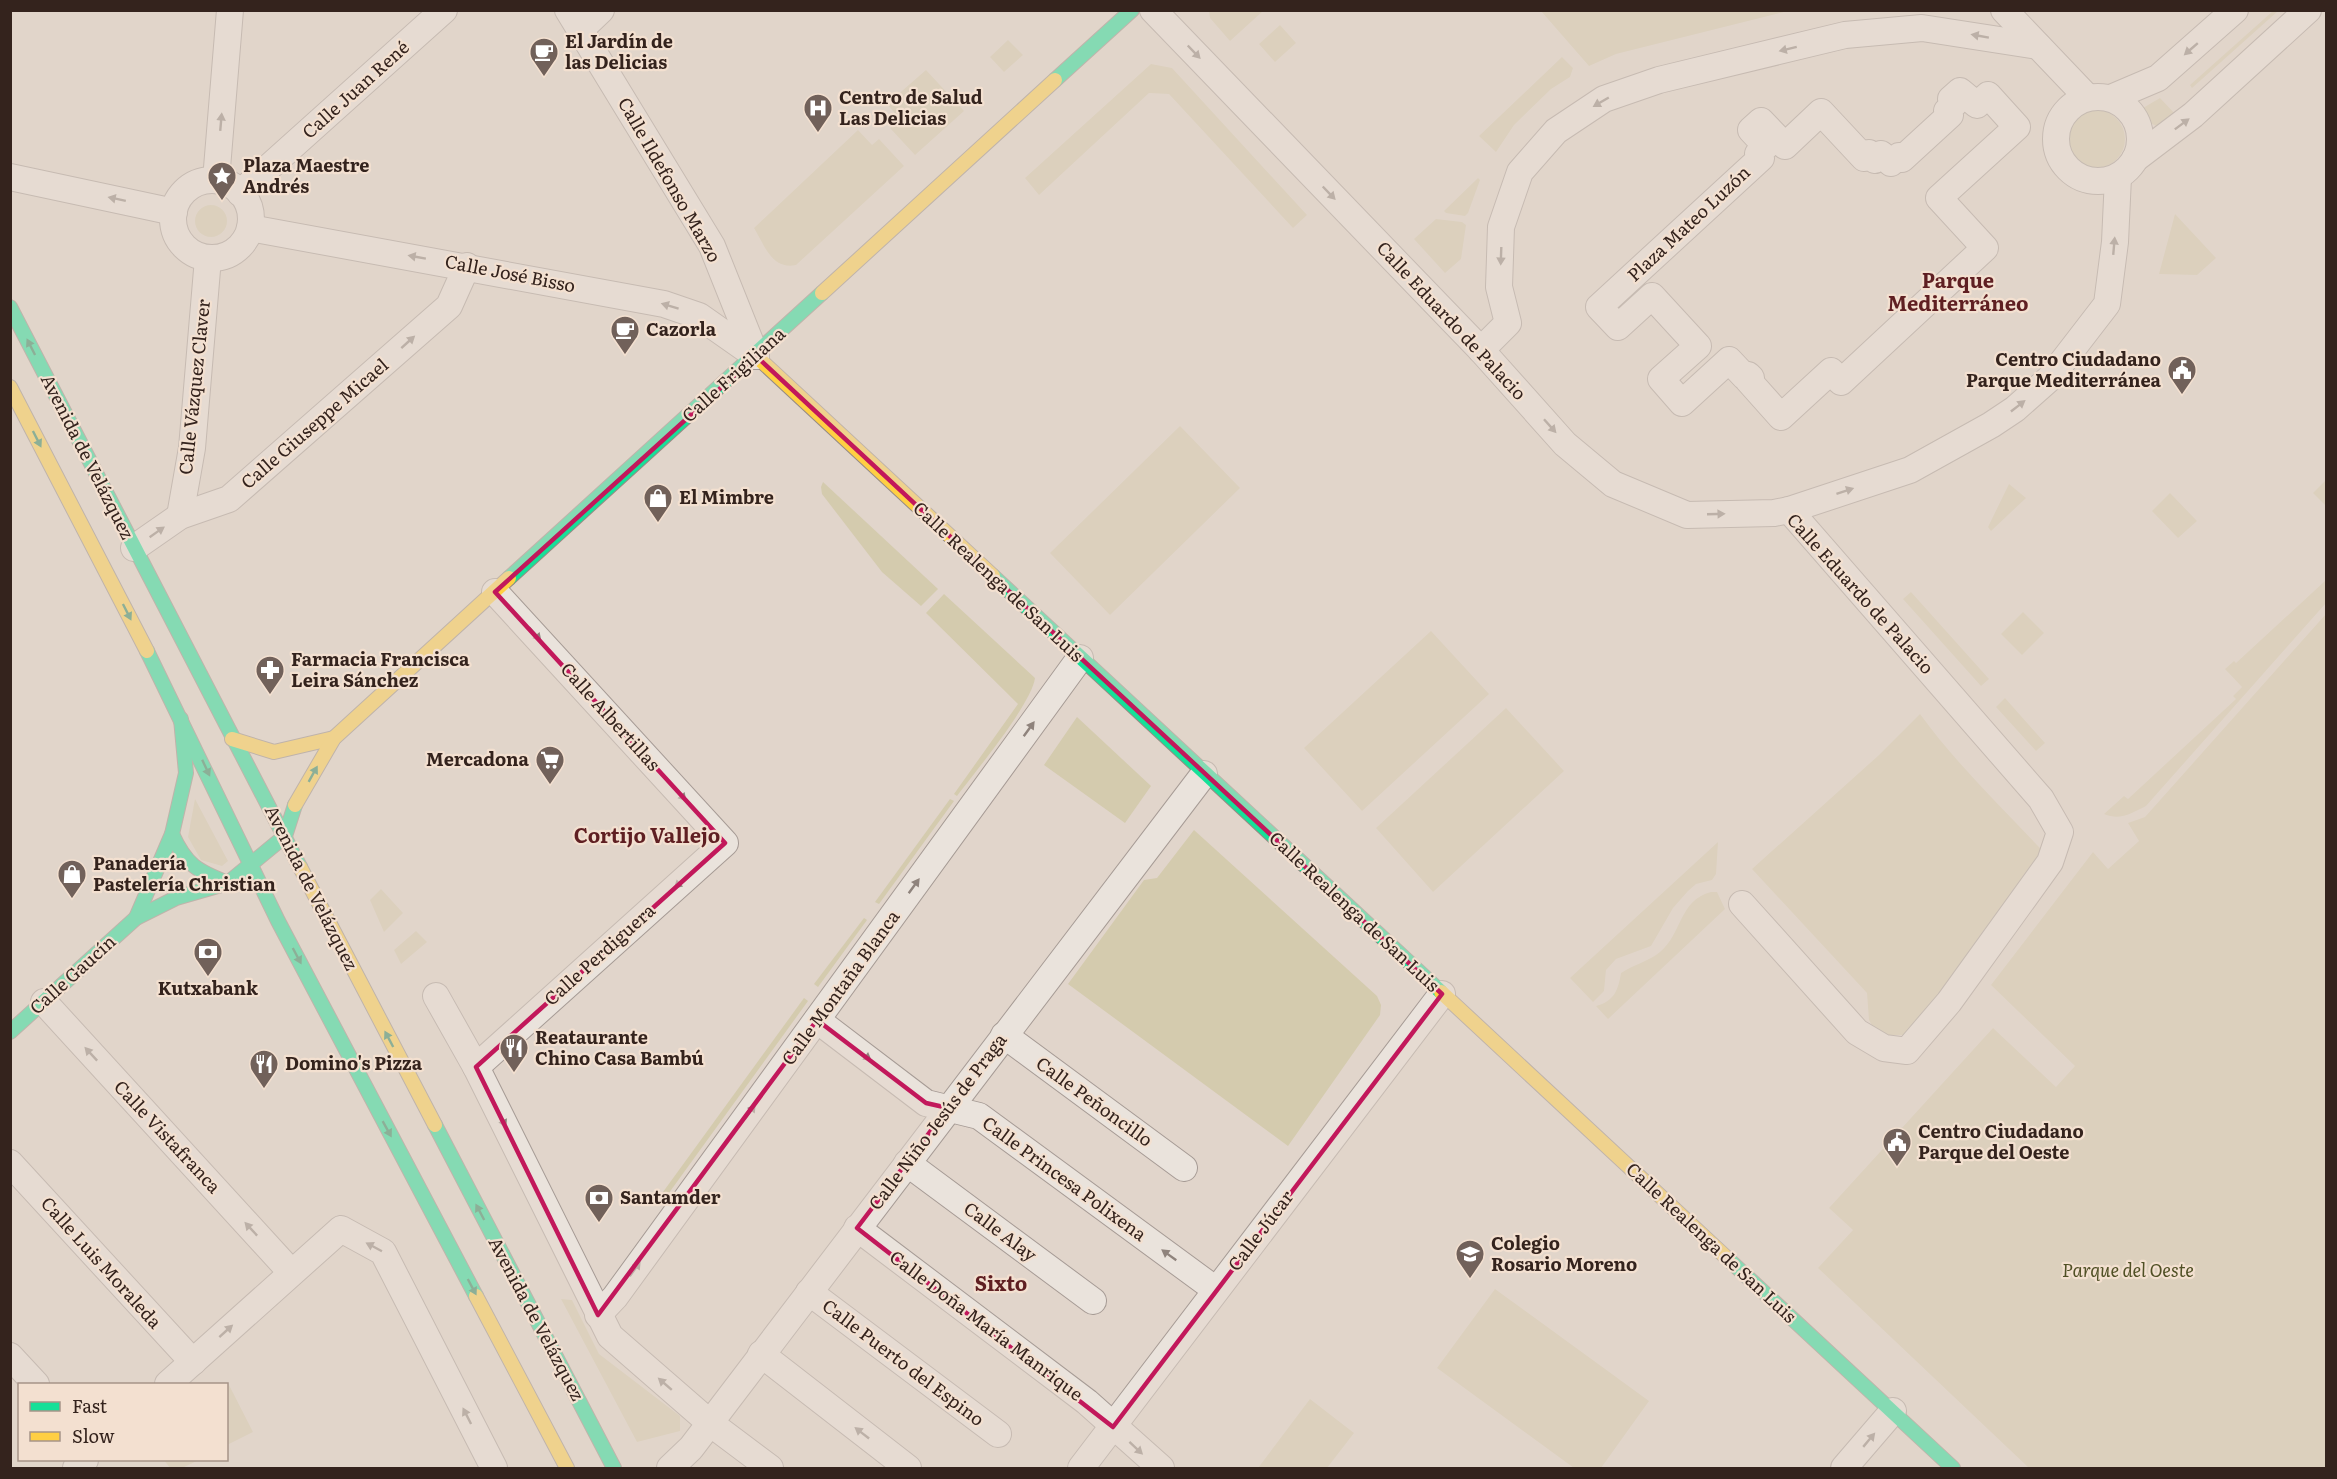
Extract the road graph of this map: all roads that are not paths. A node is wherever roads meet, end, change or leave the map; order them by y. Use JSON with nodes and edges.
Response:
{"nodes":[{"id":1,"x":230,"y":10,"type":"edge"},
{"id":2,"x":444,"y":10,"type":"edge"},
{"id":3,"x":601,"y":10,"type":"edge"},
{"id":4,"x":1132,"y":10,"type":"edge"},
{"id":5,"x":1153,"y":10,"type":"edge"},
{"id":6,"x":2004,"y":10,"type":"edge"},
{"id":7,"x":2235,"y":10,"type":"edge"},
{"id":8,"x":2308,"y":10,"type":"edge"},
{"id":9,"x":574,"y":20,"type":"edge"},
{"id":10,"x":2038,"y":46,"type":"junction"},
{"id":11,"x":2099,"y":98,"type":"junction"},
{"id":12,"x":2126,"y":168,"type":"junction"},
{"id":13,"x":10,"y":177,"type":"edge"},
{"id":14,"x":216,"y":180,"type":"junction"},
{"id":15,"x":240,"y":193,"type":"junction"},
{"id":16,"x":174,"y":212,"type":"junction"},
{"id":17,"x":250,"y":228,"type":"junction"},
{"id":18,"x":208,"y":258,"type":"junction"},
{"id":19,"x":467,"y":266,"type":"junction"},
{"id":20,"x":10,"y":307,"type":"edge"},
{"id":21,"x":1481,"y":350,"type":"junction"},
{"id":22,"x":756,"y":356,"type":"junction"},
{"id":23,"x":1841,"y":382,"type":"joint"},
{"id":24,"x":10,"y":387,"type":"edge"},
{"id":25,"x":1789,"y":510,"type":"junction"},
{"id":26,"x":180,"y":516,"type":"junction"},
{"id":27,"x":134,"y":548,"type":"junction"},
{"id":28,"x":495,"y":592,"type":"junction"},
{"id":29,"x":1080,"y":658,"type":"junction"},
{"id":30,"x":180,"y":716,"type":"junction"},
{"id":31,"x":334,"y":738,"type":"junction"},
{"id":32,"x":232,"y":739,"type":"junction"},
{"id":33,"x":1204,"y":774,"type":"junction"},
{"id":34,"x":172,"y":834,"type":"junction"},
{"id":35,"x":285,"y":836,"type":"junction"},
{"id":36,"x":725,"y":843,"type":"joint"},
{"id":37,"x":253,"y":865,"type":"junction"},
{"id":38,"x":228,"y":883,"type":"junction"},
{"id":39,"x":1742,"y":904,"type":"dead end"},
{"id":40,"x":136,"y":918,"type":"junction"},
{"id":41,"x":1442,"y":994,"type":"junction"},
{"id":42,"x":436,"y":996,"type":"dead end"},
{"id":43,"x":44,"y":1002,"type":"junction"},
{"id":44,"x":817,"y":1020,"type":"junction"},
{"id":45,"x":10,"y":1032,"type":"edge"},
{"id":46,"x":1004,"y":1035,"type":"junction"},
{"id":47,"x":476,"y":1067,"type":"junction"},
{"id":48,"x":948,"y":1108,"type":"junction"},
{"id":49,"x":10,"y":1163,"type":"edge"},
{"id":50,"x":907,"y":1163,"type":"junction"},
{"id":51,"x":1184,"y":1168,"type":"dead end"},
{"id":52,"x":857,"y":1228,"type":"junction"},
{"id":53,"x":291,"y":1272,"type":"junction"},
{"id":54,"x":1216,"y":1290,"type":"junction"},
{"id":55,"x":809,"y":1292,"type":"junction"},
{"id":56,"x":1093,"y":1301,"type":"dead end"},
{"id":57,"x":598,"y":1315,"type":"junction"},
{"id":58,"x":761,"y":1354,"type":"junction"},
{"id":59,"x":10,"y":1356,"type":"edge"},
{"id":60,"x":193,"y":1362,"type":"junction"},
{"id":61,"x":35,"y":1383,"type":"edge"},
{"id":62,"x":169,"y":1383,"type":"edge"},
{"id":63,"x":1893,"y":1411,"type":"junction"},
{"id":64,"x":710,"y":1423,"type":"junction"},
{"id":65,"x":1113,"y":1426,"type":"junction"},
{"id":66,"x":998,"y":1434,"type":"dead end"},
{"id":67,"x":494,"y":1468,"type":"edge"},
{"id":68,"x":567,"y":1468,"type":"edge"},
{"id":69,"x":614,"y":1468,"type":"edge"},
{"id":70,"x":670,"y":1468,"type":"edge"},
{"id":71,"x":770,"y":1468,"type":"edge"},
{"id":72,"x":908,"y":1468,"type":"edge"},
{"id":73,"x":1081,"y":1468,"type":"edge"},
{"id":74,"x":1161,"y":1468,"type":"edge"},
{"id":75,"x":1844,"y":1468,"type":"edge"},
{"id":76,"x":1953,"y":1468,"type":"edge"}],
"edges":[{"from":14,"to":1,"type":"street","one_way":true},
{"from":2,"to":15,"type":"street","name":"Calle Juan René"},
{"from":3,"to":9,"type":"street"},
{"from":4,"to":22,"type":"main road","name":"Calle Frigiliana"},
{"from":5,"to":21,"type":"street","name":"Calle Eduardo de Palacio","one_way":true},
{"from":6,"to":10,"type":"street"},
{"from":7,"to":11,"type":"street","one_way":true},
{"from":12,"to":8,"type":"street","one_way":true},
{"from":9,"to":22,"type":"street","name":"Calle Ildefonso Marzo"},
{"from":10,"to":11,"type":"street"},
{"from":10,"to":21,"type":"street","one_way":true},
{"from":11,"to":12,"type":"street"},
{"from":11,"to":12,"type":"street"},
{"from":25,"to":12,"type":"street","one_way":true},
{"from":16,"to":13,"type":"street","one_way":true},
{"from":14,"to":15,"type":"street"},
{"from":14,"to":16,"type":"street"},
{"from":15,"to":17,"type":"street"},
{"from":16,"to":18,"type":"street"},
{"from":17,"to":18,"type":"street"},
{"from":19,"to":17,"type":"street","name":"Calle José Bisso","one_way":true},
{"from":18,"to":26,"type":"street","name":"Calle Vázquez Claver"},
{"from":22,"to":19,"type":"street","name":"Calle José Bisso","one_way":true},
{"from":26,"to":19,"type":"street","name":"Calle Giuseppe Micael","one_way":true},
{"from":27,"to":20,"type":"main road","name":"Avenida de Velázquez","one_way":true},
{"from":21,"to":25,"type":"street","name":"Calle Eduardo de Palacio","one_way":true},
{"from":22,"to":28,"type":"main road","name":"Calle Frigiliana"},
{"from":22,"to":29,"type":"main road","name":"Calle Realenga de San Luis"},
{"from":23,"to":23,"type":"street","name":"Plaza Mateo Luzón"},
{"from":24,"to":30,"type":"main road","name":"Avenida de Velázquez","one_way":true},
{"from":25,"to":39,"type":"street","name":"Calle Eduardo de Palacio"},
{"from":27,"to":26,"type":"street","name":"Calle Giuseppe Micael","one_way":true},
{"from":27,"to":32,"type":"main road","name":"Avenida de Velázquez"},
{"from":28,"to":31,"type":"main road","name":"Calle Frigiliana"},
{"from":28,"to":36,"type":"street","name":"Calle Albertillas","one_way":true},
{"from":29,"to":33,"type":"main road","name":"Calle Realenga de San Luis"},
{"from":44,"to":29,"type":"street","name":"Calle Montaña Blanca","one_way":true},
{"from":30,"to":34,"type":"main road","name":"Calle Gaucín"},
{"from":30,"to":37,"type":"main road","name":"Avenida de Velázquez","one_way":true},
{"from":31,"to":32,"type":"main road","name":"Calle Frigiliana"},
{"from":35,"to":31,"type":"main road","name":"Calle Frigiliana","one_way":true},
{"from":32,"to":35,"type":"main road","name":"Avenida de Velázquez"},
{"from":33,"to":41,"type":"main road","name":"Calle Realenga de San Luis"},
{"from":33,"to":46,"type":"street","name":"Calle Niño Jesús de Praga"},
{"from":34,"to":38,"type":"main road"},
{"from":34,"to":40,"type":"main road","name":"Calle Gaucín"},
{"from":35,"to":37,"type":"main road","name":"Calle Gaucín"},
{"from":69,"to":35,"type":"main road","name":"Avenida de Velázquez","one_way":true},
{"from":36,"to":47,"type":"street","name":"Calle Perdiguera","one_way":true},
{"from":37,"to":38,"type":"main road","name":"Calle Gaucín"},
{"from":37,"to":68,"type":"main road","name":"Avenida de Velázquez","one_way":true},
{"from":38,"to":40,"type":"main road","name":"Calle Gaucín"},
{"from":40,"to":43,"type":"main road","name":"Calle Gaucín"},
{"from":41,"to":54,"type":"street","name":"Calle Júcar"},
{"from":41,"to":63,"type":"main road","name":"Calle Realenga de San Luis"},
{"from":42,"to":47,"type":"street"},
{"from":43,"to":45,"type":"main road","name":"Calle Gaucín"},
{"from":53,"to":43,"type":"street","name":"Calle Vistafranca","one_way":true},
{"from":44,"to":48,"type":"street","name":"Calle Princesa Polixena","one_way":true},
{"from":57,"to":44,"type":"street","name":"Calle Montaña Blanca","one_way":true},
{"from":46,"to":48,"type":"street","name":"Calle Niño Jesús de Praga"},
{"from":46,"to":51,"type":"street","name":"Calle Peñoncillo"},
{"from":47,"to":57,"type":"street","one_way":true},
{"from":48,"to":50,"type":"street","name":"Calle Niño Jesús de Praga"},
{"from":54,"to":48,"type":"street","name":"Calle Princesa Polixena","one_way":true},
{"from":49,"to":60,"type":"street","name":"Calle Luis Moraleda"},
{"from":50,"to":52,"type":"street","name":"Calle Niño Jesús de Praga"},
{"from":50,"to":56,"type":"street","name":"Calle Alay"},
{"from":52,"to":55,"type":"street","name":"Calle Niño Jesús de Praga"},
{"from":52,"to":65,"type":"street","name":"Calle Doña María Manrique"},
{"from":60,"to":53,"type":"street","one_way":true},
{"from":67,"to":53,"type":"street","one_way":true},
{"from":54,"to":65,"type":"street","name":"Calle Júcar"},
{"from":55,"to":58,"type":"street","name":"Calle Niño Jesús de Praga"},
{"from":55,"to":66,"type":"street","name":"Calle Puerto del Espino"},
{"from":64,"to":57,"type":"street","one_way":true},
{"from":58,"to":64,"type":"street","name":"Calle Niño Jesús de Praga"},
{"from":72,"to":58,"type":"street","one_way":true},
{"from":59,"to":61,"type":"street"},
{"from":60,"to":62,"type":"street"},
{"from":75,"to":63,"type":"street","one_way":true},
{"from":63,"to":76,"type":"main road","name":"Calle Realenga de San Luis"},
{"from":64,"to":70,"type":"street","name":"Calle Niño Jesús de Praga"},
{"from":64,"to":71,"type":"street"},
{"from":65,"to":73,"type":"street","name":"Calle Júcar"},
{"from":65,"to":74,"type":"street","name":"Calle Doña María Manrique","one_way":true}]}
